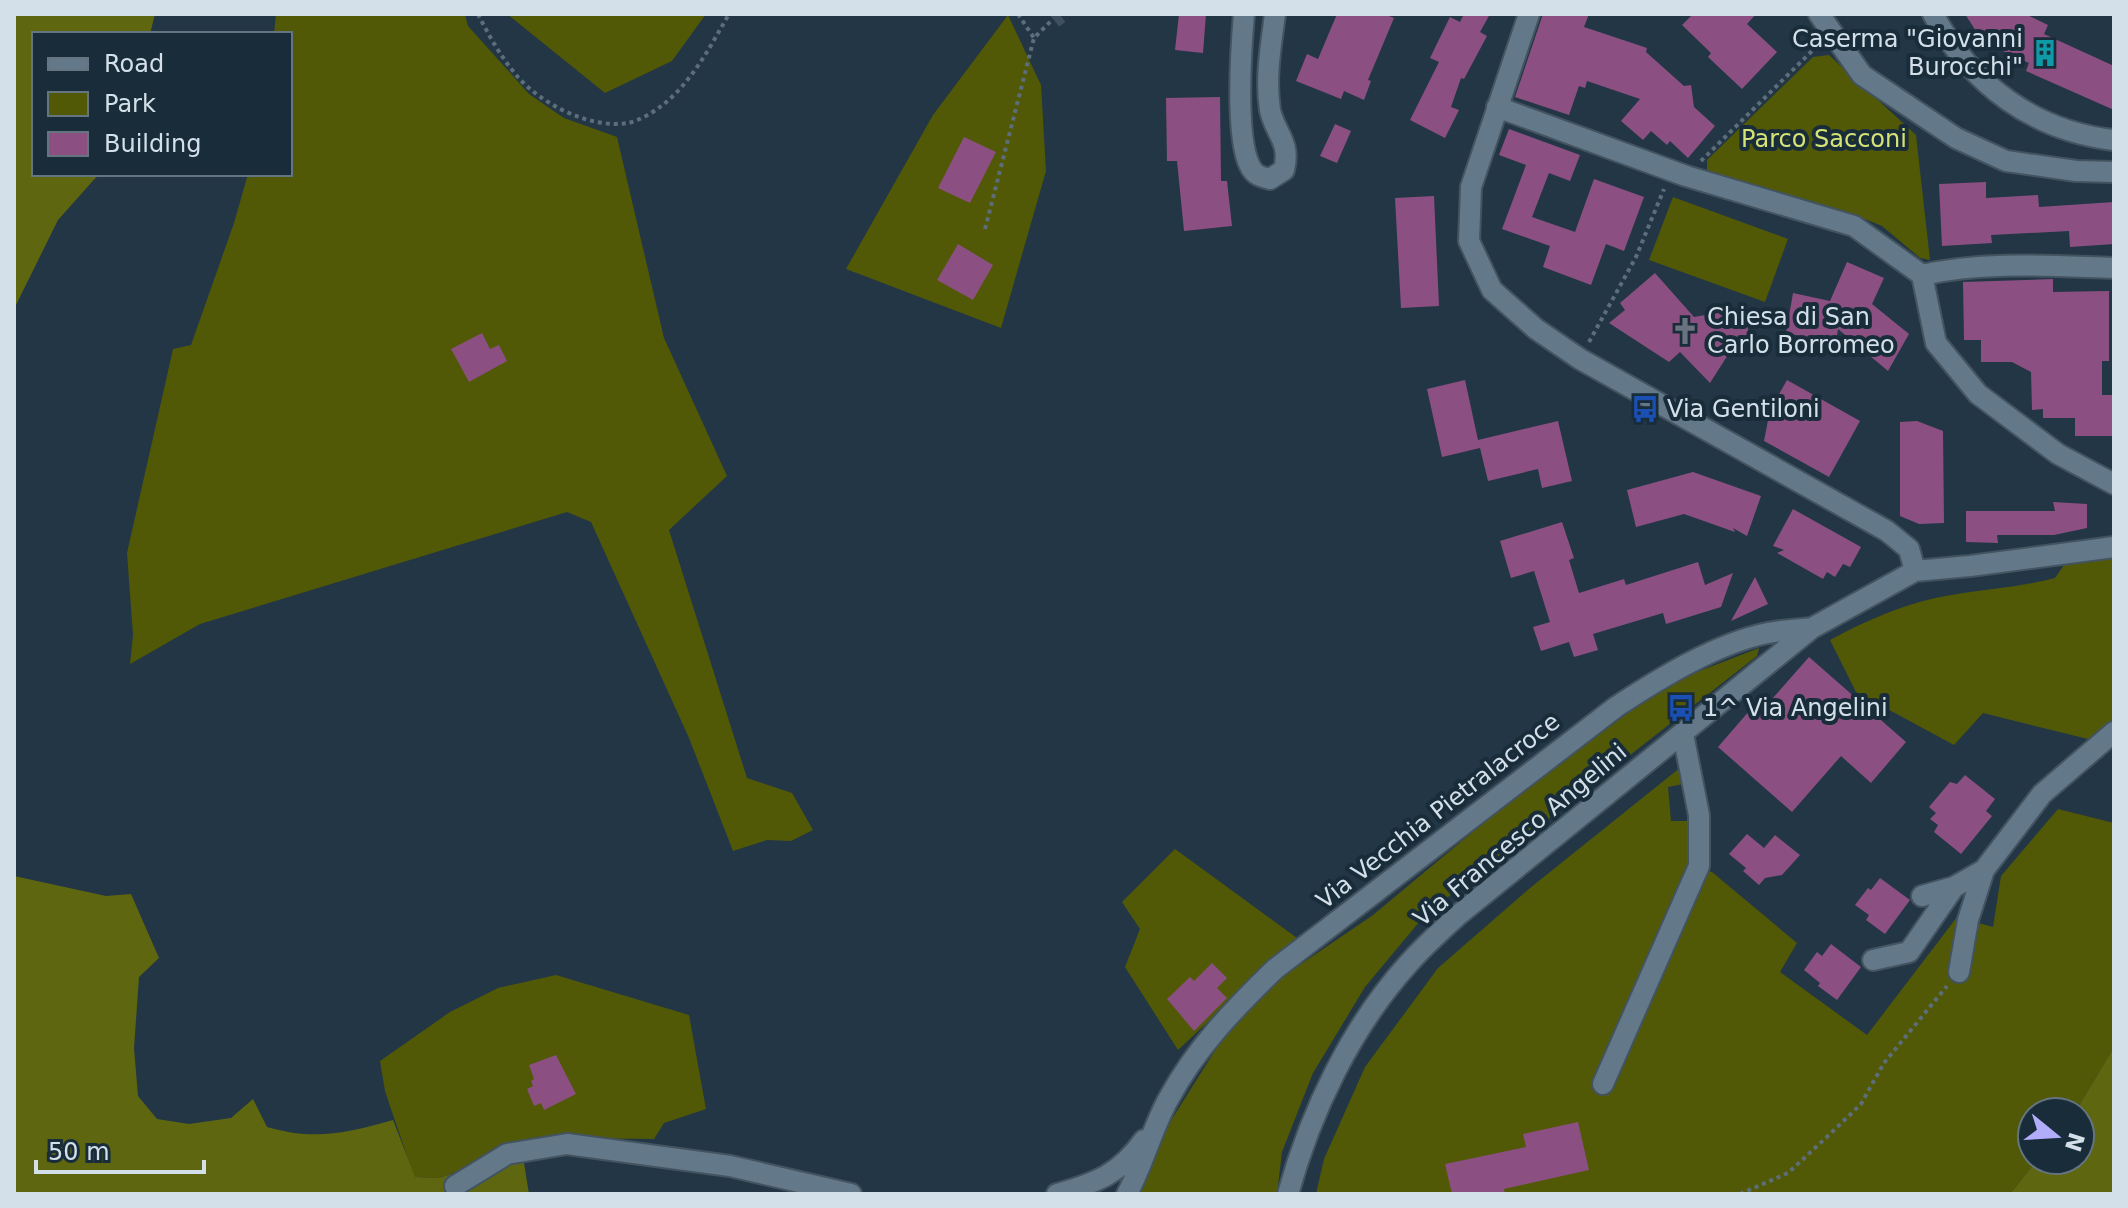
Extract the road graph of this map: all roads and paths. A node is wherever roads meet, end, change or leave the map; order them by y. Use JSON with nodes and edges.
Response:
{"nodes":[{"id":1,"x":478,"y":14,"type":"edge"},
{"id":2,"x":729,"y":14,"type":"edge"},
{"id":3,"x":1018,"y":14,"type":"edge"},
{"id":4,"x":1244,"y":14,"type":"edge"},
{"id":5,"x":1529,"y":14,"type":"edge"},
{"id":6,"x":1819,"y":14,"type":"edge"},
{"id":7,"x":1933,"y":14,"type":"edge"},
{"id":8,"x":1275,"y":15,"type":"edge"},
{"id":9,"x":1053,"y":19,"type":"dead end"},
{"id":10,"x":1832,"y":32,"type":"junction"},
{"id":11,"x":1034,"y":38,"type":"junction"},
{"id":12,"x":1497,"y":107,"type":"junction"},
{"id":13,"x":2114,"y":140,"type":"edge"},
{"id":14,"x":2114,"y":172,"type":"edge"},
{"id":15,"x":1686,"y":176,"type":"junction"},
{"id":16,"x":985,"y":229,"type":"dead end"},
{"id":17,"x":2114,"y":268,"type":"edge"},
{"id":18,"x":1922,"y":275,"type":"junction"},
{"id":19,"x":1601,"y":317,"type":"dead end"},
{"id":20,"x":2114,"y":484,"type":"edge"},
{"id":21,"x":2114,"y":547,"type":"edge"},
{"id":22,"x":1915,"y":571,"type":"junction"},
{"id":23,"x":1812,"y":628,"type":"junction"},
{"id":24,"x":2114,"y":732,"type":"edge"},
{"id":25,"x":1683,"y":734,"type":"junction"},
{"id":26,"x":1984,"y":870,"type":"junction"},
{"id":27,"x":1954,"y":887,"type":"junction"},
{"id":28,"x":1922,"y":896,"type":"dead end"},
{"id":29,"x":1873,"y":960,"type":"dead end"},
{"id":30,"x":1959,"y":972,"type":"joint"},
{"id":31,"x":1603,"y":1084,"type":"dead end"},
{"id":32,"x":1158,"y":1121,"type":"junction"},
{"id":33,"x":455,"y":1186,"type":"dead end"},
{"id":34,"x":851,"y":1194,"type":"edge"},
{"id":35,"x":1057,"y":1194,"type":"edge"},
{"id":36,"x":1127,"y":1194,"type":"edge"},
{"id":37,"x":1288,"y":1194,"type":"edge"},
{"id":38,"x":1740,"y":1194,"type":"edge"}],
"edges":[{"from":1,"to":2,"type":"path"},
{"from":3,"to":11,"type":"path"},
{"from":4,"to":8,"type":"street"},
{"from":5,"to":12,"type":"street"},
{"from":6,"to":10,"type":"street"},
{"from":7,"to":13,"type":"street"},
{"from":9,"to":11,"type":"path"},
{"from":10,"to":14,"type":"street"},
{"from":10,"to":15,"type":"path"},
{"from":11,"to":16,"type":"path"},
{"from":12,"to":15,"type":"street"},
{"from":12,"to":22,"type":"street"},
{"from":15,"to":18,"type":"street"},
{"from":15,"to":19,"type":"path"},
{"from":17,"to":18,"type":"street"},
{"from":18,"to":20,"type":"street"},
{"from":21,"to":22,"type":"street","name":"Via Francesco Angelini"},
{"from":22,"to":23,"type":"street","name":"Via Francesco Angelini"},
{"from":23,"to":25,"type":"street","name":"Via Francesco Angelini"},
{"from":23,"to":32,"type":"street","name":"Via Vecchia Pietralacroce"},
{"from":24,"to":26,"type":"street"},
{"from":25,"to":31,"type":"street"},
{"from":25,"to":37,"type":"street","name":"Via Francesco Angelini"},
{"from":26,"to":27,"type":"street"},
{"from":26,"to":30,"type":"street"},
{"from":27,"to":28,"type":"street"},
{"from":27,"to":29,"type":"street"},
{"from":30,"to":38,"type":"path"},
{"from":32,"to":35,"type":"street","name":"Via Vecchia Pietralacroce"},
{"from":32,"to":36,"type":"street","name":"Via Vecchia Pietralacroce"},
{"from":33,"to":34,"type":"street"}]}
